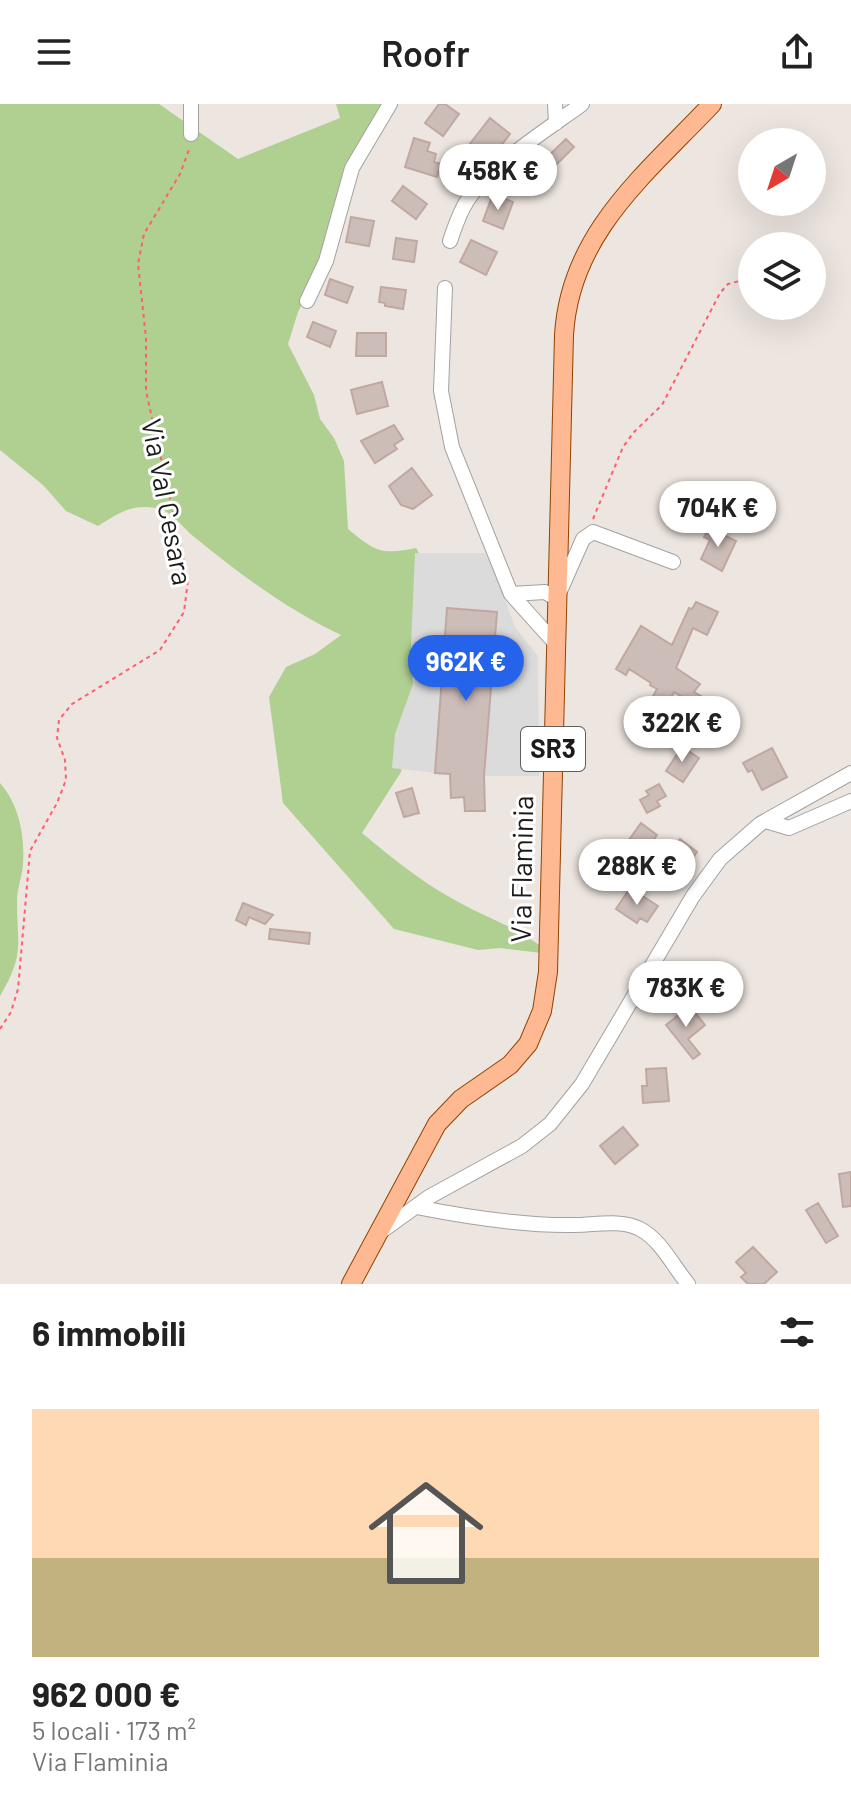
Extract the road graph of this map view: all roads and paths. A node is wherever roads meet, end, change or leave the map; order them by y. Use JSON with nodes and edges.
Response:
{"nodes":[{"id":1,"x":191,"y":104,"type":"edge"},
{"id":2,"x":390,"y":104,"type":"edge"},
{"id":3,"x":555,"y":104,"type":"edge"},
{"id":4,"x":582,"y":104,"type":"edge"},
{"id":5,"x":712,"y":104,"type":"edge"},
{"id":6,"x":556,"y":123,"type":"junction"},
{"id":7,"x":191,"y":134,"type":"joint"},
{"id":8,"x":450,"y":241,"type":"dead end"},
{"id":9,"x":738,"y":281,"type":"edge"},
{"id":10,"x":445,"y":288,"type":"dead end"},
{"id":11,"x":307,"y":301,"type":"dead end"},
{"id":12,"x":586,"y":535,"type":"junction"},
{"id":13,"x":673,"y":562,"type":"dead end"},
{"id":14,"x":511,"y":594,"type":"junction"},
{"id":15,"x":558,"y":596,"type":"junction"},
{"id":16,"x":547,"y":625,"type":"junction"},
{"id":17,"x":851,"y":773,"type":"edge"},
{"id":18,"x":851,"y":801,"type":"edge"},
{"id":19,"x":766,"y":821,"type":"junction"},
{"id":20,"x":0,"y":1029,"type":"edge"},
{"id":21,"x":416,"y":1207,"type":"junction"},
{"id":22,"x":375,"y":1236,"type":"junction"},
{"id":23,"x":351,"y":1284,"type":"edge"},
{"id":24,"x":688,"y":1284,"type":"edge"}],
"edges":[{"from":1,"to":7,"type":"street"},
{"from":2,"to":11,"type":"street"},
{"from":3,"to":6,"type":"street"},
{"from":4,"to":6,"type":"street"},
{"from":5,"to":15,"type":"main road","name":"Via Flaminia","number":"SR3"},
{"from":6,"to":8,"type":"street"},
{"from":7,"to":20,"type":"path","name":"Via Val Cesara"},
{"from":9,"to":12,"type":"path"},
{"from":10,"to":14,"type":"street"},
{"from":12,"to":13,"type":"street"},
{"from":12,"to":15,"type":"street"},
{"from":14,"to":15,"type":"street"},
{"from":14,"to":16,"type":"street"},
{"from":15,"to":16,"type":"main road","name":"Via Flaminia","number":"SR3"},
{"from":16,"to":22,"type":"main road","name":"Via Flaminia","number":"SR3"},
{"from":17,"to":19,"type":"street"},
{"from":18,"to":19,"type":"street"},
{"from":19,"to":21,"type":"street"},
{"from":21,"to":22,"type":"street"},
{"from":21,"to":24,"type":"street"},
{"from":22,"to":23,"type":"main road","name":"Via Flaminia","number":"SR3"}]}
